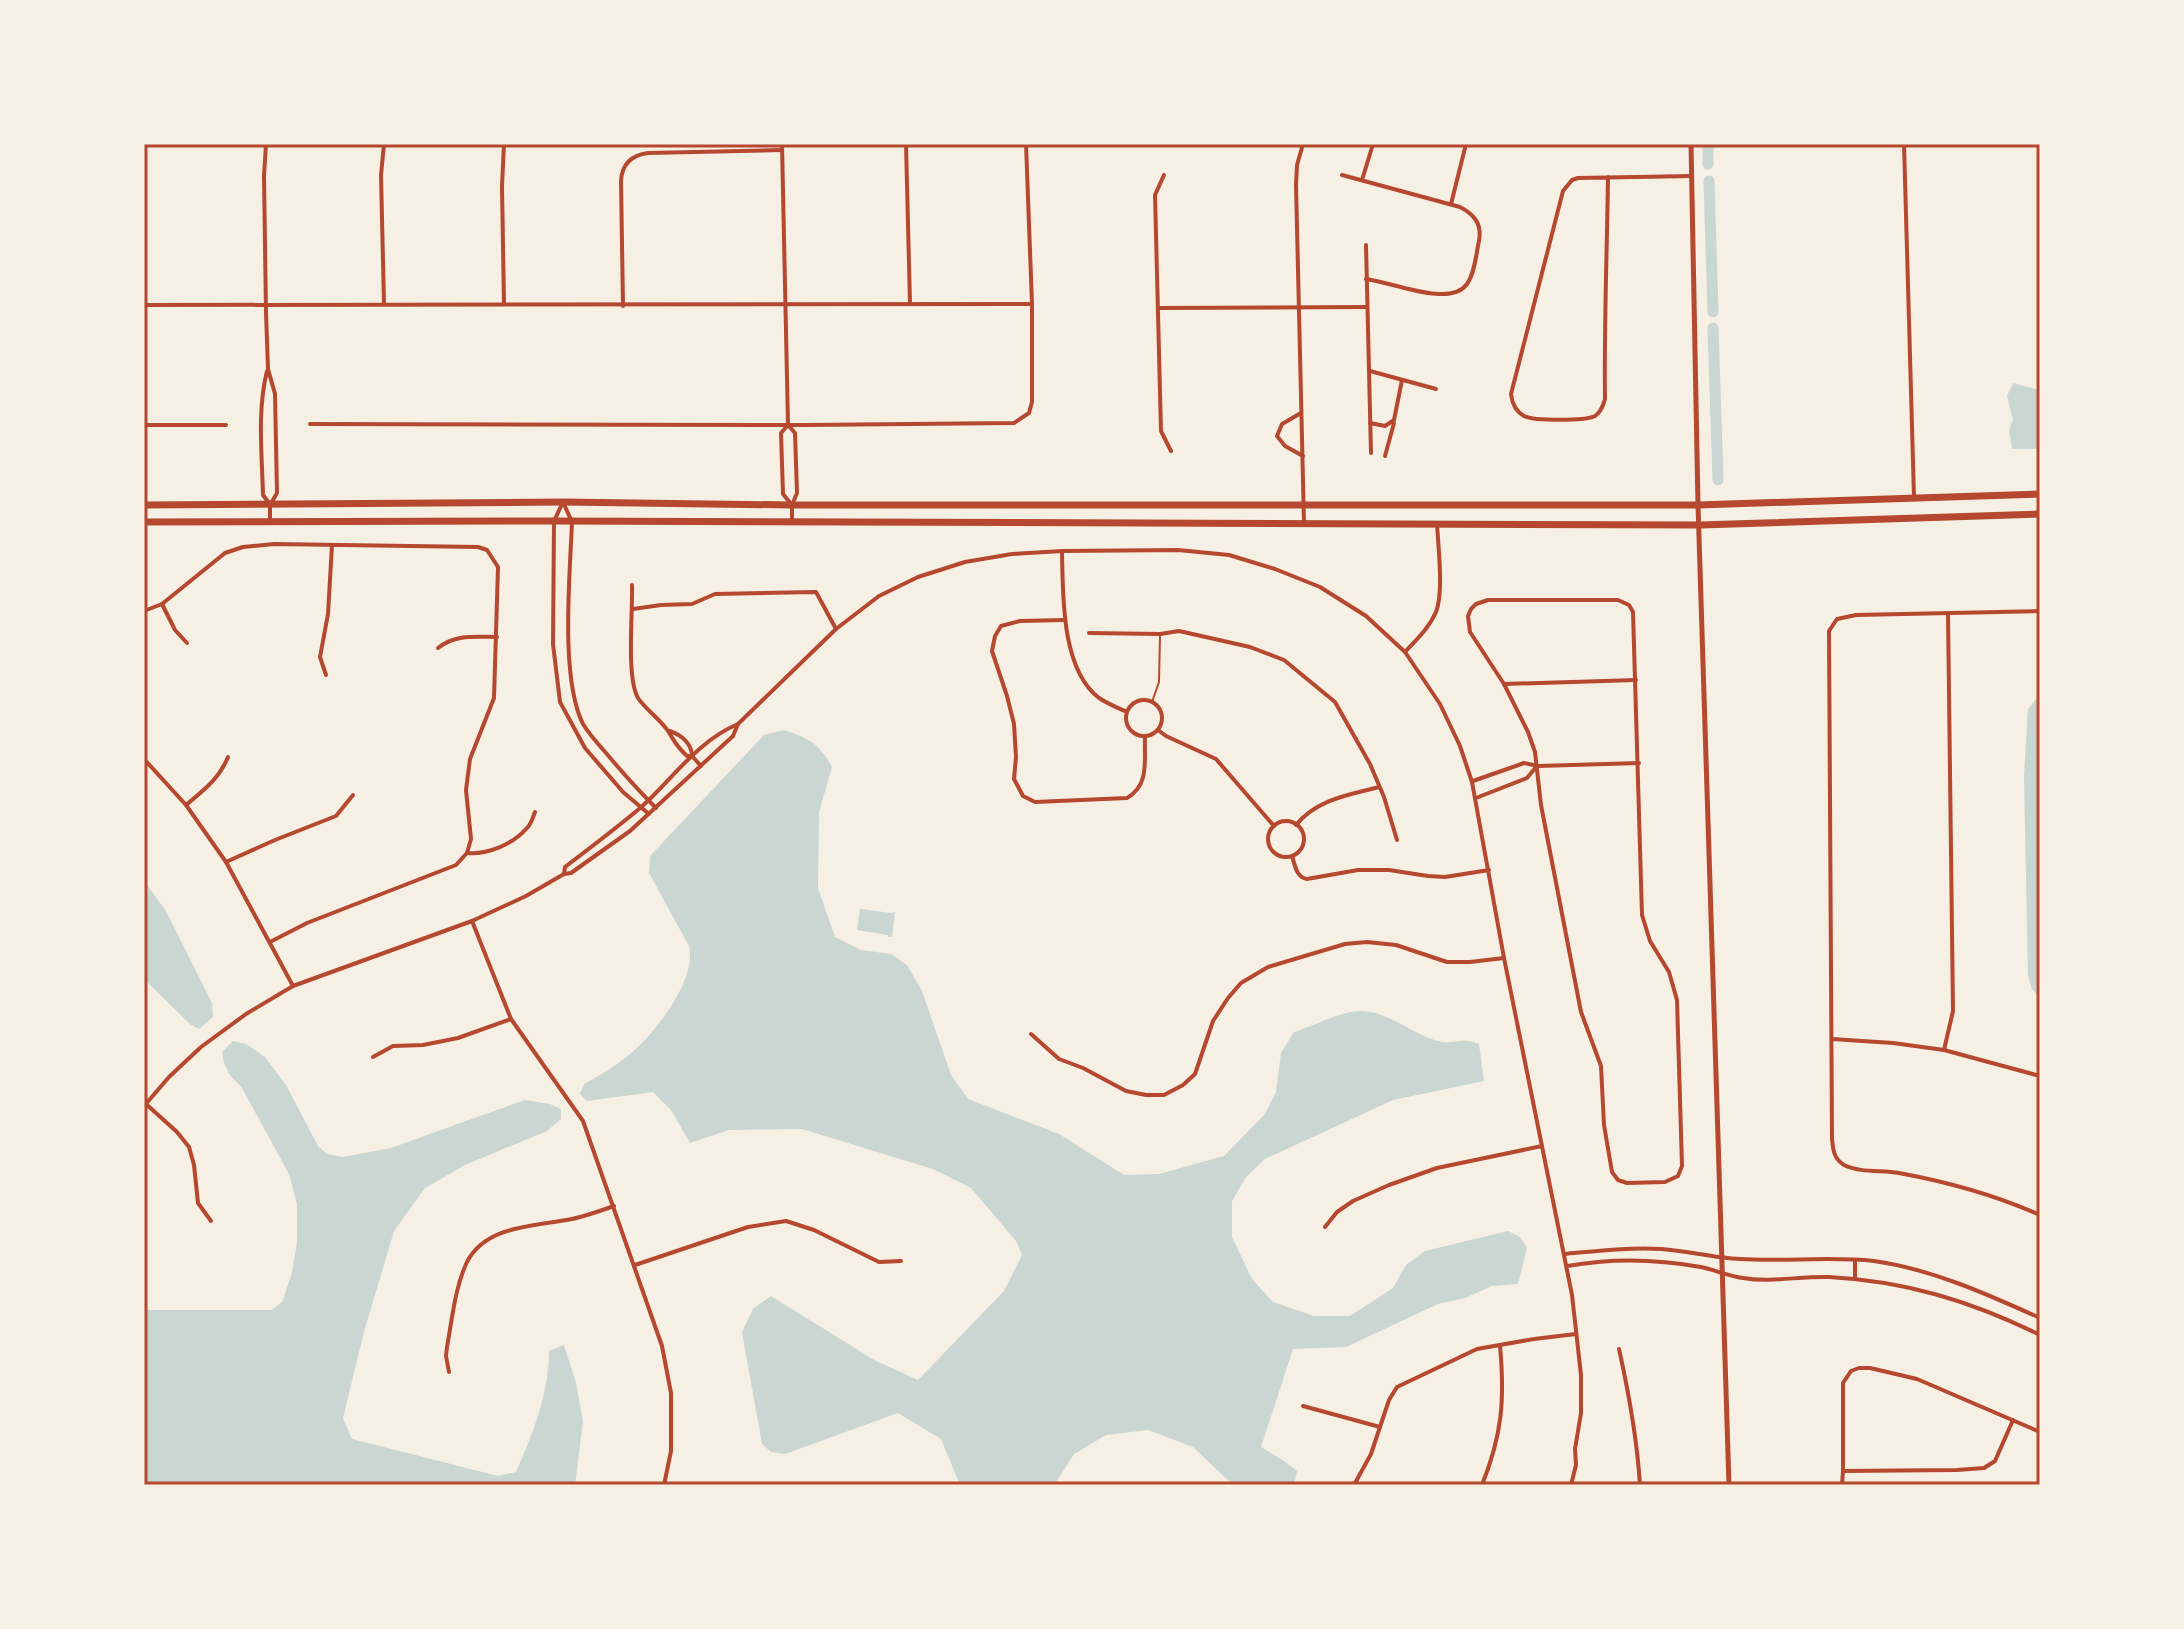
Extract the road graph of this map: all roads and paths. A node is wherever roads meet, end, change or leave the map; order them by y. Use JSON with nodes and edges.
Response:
{"nodes":[{"id":1,"x":266,"y":144,"type":"edge"},
{"id":2,"x":384,"y":144,"type":"edge"},
{"id":3,"x":504,"y":144,"type":"edge"},
{"id":4,"x":906,"y":144,"type":"edge"},
{"id":5,"x":1026,"y":144,"type":"edge"},
{"id":6,"x":1303,"y":144,"type":"edge"},
{"id":7,"x":1373,"y":144,"type":"edge"},
{"id":8,"x":1466,"y":144,"type":"edge"},
{"id":9,"x":1691,"y":144,"type":"edge"},
{"id":10,"x":1904,"y":144,"type":"edge"},
{"id":11,"x":782,"y":147,"type":"edge"},
{"id":12,"x":1164,"y":175,"type":"dead end"},
{"id":13,"x":1342,"y":175,"type":"dead end"},
{"id":14,"x":1692,"y":176,"type":"junction"},
{"id":15,"x":1608,"y":177,"type":"junction"},
{"id":16,"x":1362,"y":180,"type":"junction"},
{"id":17,"x":1451,"y":204,"type":"junction"},
{"id":18,"x":1366,"y":245,"type":"dead end"},
{"id":19,"x":144,"y":250,"type":"edge"},
{"id":20,"x":1366,"y":279,"type":"junction"},
{"id":21,"x":384,"y":304,"type":"junction"},
{"id":22,"x":504,"y":304,"type":"junction"},
{"id":23,"x":910,"y":304,"type":"junction"},
{"id":24,"x":1032,"y":304,"type":"junction"},
{"id":25,"x":145,"y":305,"type":"edge"},
{"id":26,"x":266,"y":305,"type":"junction"},
{"id":27,"x":623,"y":306,"type":"junction"},
{"id":28,"x":786,"y":306,"type":"junction"},
{"id":29,"x":1367,"y":307,"type":"junction"},
{"id":30,"x":1158,"y":308,"type":"junction"},
{"id":31,"x":1299,"y":308,"type":"junction"},
{"id":32,"x":268,"y":369,"type":"junction"},
{"id":33,"x":1370,"y":371,"type":"junction"},
{"id":34,"x":1402,"y":380,"type":"junction"},
{"id":35,"x":1436,"y":389,"type":"dead end"},
{"id":36,"x":1302,"y":413,"type":"junction"},
{"id":37,"x":1394,"y":420,"type":"junction"},
{"id":38,"x":1370,"y":423,"type":"junction"},
{"id":39,"x":310,"y":424,"type":"dead end"},
{"id":40,"x":144,"y":425,"type":"edge"},
{"id":41,"x":226,"y":425,"type":"dead end"},
{"id":42,"x":788,"y":425,"type":"junction"},
{"id":43,"x":1171,"y":451,"type":"dead end"},
{"id":44,"x":1371,"y":453,"type":"dead end"},
{"id":45,"x":1303,"y":456,"type":"junction"},
{"id":46,"x":1385,"y":456,"type":"dead end"},
{"id":47,"x":2040,"y":494,"type":"edge"},
{"id":48,"x":1914,"y":498,"type":"junction"},
{"id":49,"x":563,"y":502,"type":"junction"},
{"id":50,"x":1304,"y":504,"type":"junction"},
{"id":51,"x":144,"y":505,"type":"edge"},
{"id":52,"x":270,"y":505,"type":"junction"},
{"id":53,"x":792,"y":505,"type":"junction"},
{"id":54,"x":1698,"y":505,"type":"junction"},
{"id":55,"x":2040,"y":514,"type":"edge"},
{"id":56,"x":554,"y":521,"type":"junction"},
{"id":57,"x":144,"y":522,"type":"edge"},
{"id":58,"x":270,"y":522,"type":"junction"},
{"id":59,"x":572,"y":522,"type":"junction"},
{"id":60,"x":792,"y":522,"type":"junction"},
{"id":61,"x":1304,"y":523,"type":"junction"},
{"id":62,"x":1437,"y":523,"type":"junction"},
{"id":63,"x":1700,"y":525,"type":"junction"},
{"id":64,"x":332,"y":545,"type":"junction"},
{"id":65,"x":1062,"y":551,"type":"junction"},
{"id":66,"x":632,"y":585,"type":"dead end"},
{"id":67,"x":162,"y":604,"type":"junction"},
{"id":68,"x":633,"y":609,"type":"junction"},
{"id":69,"x":144,"y":611,"type":"edge"},
{"id":70,"x":2040,"y":611,"type":"edge"},
{"id":71,"x":1948,"y":613,"type":"junction"},
{"id":72,"x":1064,"y":620,"type":"junction"},
{"id":73,"x":836,"y":629,"type":"junction"},
{"id":74,"x":1089,"y":633,"type":"dead end"},
{"id":75,"x":1160,"y":634,"type":"junction"},
{"id":76,"x":497,"y":637,"type":"junction"},
{"id":77,"x":187,"y":643,"type":"dead end"},
{"id":78,"x":438,"y":648,"type":"dead end"},
{"id":79,"x":1405,"y":652,"type":"junction"},
{"id":80,"x":326,"y":675,"type":"dead end"},
{"id":81,"x":1636,"y":680,"type":"junction"},
{"id":82,"x":1504,"y":684,"type":"junction"},
{"id":83,"x":1152,"y":702,"type":"junction"},
{"id":84,"x":1127,"y":712,"type":"junction"},
{"id":85,"x":738,"y":724,"type":"junction"},
{"id":86,"x":667,"y":730,"type":"junction"},
{"id":87,"x":1158,"y":730,"type":"junction"},
{"id":88,"x":1145,"y":736,"type":"junction"},
{"id":89,"x":692,"y":756,"type":"junction"},
{"id":90,"x":228,"y":757,"type":"dead end"},
{"id":91,"x":144,"y":759,"type":"edge"},
{"id":92,"x":1639,"y":763,"type":"junction"},
{"id":93,"x":701,"y":766,"type":"junction"},
{"id":94,"x":1538,"y":766,"type":"junction"},
{"id":95,"x":1472,"y":782,"type":"junction"},
{"id":96,"x":1380,"y":787,"type":"junction"},
{"id":97,"x":353,"y":795,"type":"dead end"},
{"id":98,"x":1476,"y":798,"type":"junction"},
{"id":99,"x":648,"y":800,"type":"junction"},
{"id":100,"x":186,"y":805,"type":"junction"},
{"id":101,"x":641,"y":807,"type":"junction"},
{"id":102,"x":656,"y":808,"type":"junction"},
{"id":103,"x":535,"y":812,"type":"dead end"},
{"id":104,"x":649,"y":814,"type":"junction"},
{"id":105,"x":1296,"y":825,"type":"junction"},
{"id":106,"x":1274,"y":826,"type":"junction"},
{"id":107,"x":1397,"y":840,"type":"dead end"},
{"id":108,"x":467,"y":853,"type":"junction"},
{"id":109,"x":1292,"y":856,"type":"junction"},
{"id":110,"x":226,"y":862,"type":"junction"},
{"id":111,"x":1489,"y":870,"type":"junction"},
{"id":112,"x":564,"y":874,"type":"junction"},
{"id":113,"x":472,"y":921,"type":"junction"},
{"id":114,"x":270,"y":942,"type":"junction"},
{"id":115,"x":1504,"y":958,"type":"junction"},
{"id":116,"x":293,"y":986,"type":"junction"},
{"id":117,"x":511,"y":1019,"type":"junction"},
{"id":118,"x":1031,"y":1034,"type":"dead end"},
{"id":119,"x":1832,"y":1039,"type":"junction"},
{"id":120,"x":1944,"y":1050,"type":"junction"},
{"id":121,"x":373,"y":1057,"type":"dead end"},
{"id":122,"x":2040,"y":1076,"type":"edge"},
{"id":123,"x":145,"y":1105,"type":"edge"},
{"id":124,"x":1542,"y":1146,"type":"junction"},
{"id":125,"x":614,"y":1206,"type":"junction"},
{"id":126,"x":2040,"y":1215,"type":"edge"},
{"id":127,"x":211,"y":1221,"type":"dead end"},
{"id":128,"x":1325,"y":1227,"type":"dead end"},
{"id":129,"x":1564,"y":1254,"type":"junction"},
{"id":130,"x":1723,"y":1258,"type":"junction"},
{"id":131,"x":1855,"y":1260,"type":"junction"},
{"id":132,"x":901,"y":1261,"type":"dead end"},
{"id":133,"x":635,"y":1265,"type":"junction"},
{"id":134,"x":1567,"y":1266,"type":"junction"},
{"id":135,"x":1723,"y":1274,"type":"junction"},
{"id":136,"x":1855,"y":1278,"type":"junction"},
{"id":137,"x":2040,"y":1318,"type":"edge"},
{"id":138,"x":1576,"y":1334,"type":"junction"},
{"id":139,"x":2040,"y":1335,"type":"edge"},
{"id":140,"x":1500,"y":1345,"type":"junction"},
{"id":141,"x":1619,"y":1349,"type":"dead end"},
{"id":142,"x":449,"y":1372,"type":"dead end"},
{"id":143,"x":1303,"y":1406,"type":"dead end"},
{"id":144,"x":2013,"y":1420,"type":"junction"},
{"id":145,"x":1380,"y":1427,"type":"junction"},
{"id":146,"x":2040,"y":1432,"type":"edge"},
{"id":147,"x":1843,"y":1471,"type":"junction"},
{"id":148,"x":664,"y":1485,"type":"edge"},
{"id":149,"x":1354,"y":1485,"type":"edge"},
{"id":150,"x":1482,"y":1485,"type":"edge"},
{"id":151,"x":1571,"y":1485,"type":"edge"},
{"id":152,"x":1640,"y":1485,"type":"edge"},
{"id":153,"x":1729,"y":1485,"type":"edge"},
{"id":154,"x":1842,"y":1485,"type":"edge"}],
"edges":[{"from":1,"to":26,"type":"street"},
{"from":2,"to":21,"type":"street"},
{"from":3,"to":22,"type":"street"},
{"from":4,"to":23,"type":"street"},
{"from":5,"to":24,"type":"street"},
{"from":6,"to":31,"type":"street"},
{"from":7,"to":16,"type":"street"},
{"from":8,"to":17,"type":"street"},
{"from":9,"to":14,"type":"street"},
{"from":10,"to":48,"type":"street"},
{"from":11,"to":27,"type":"street"},
{"from":11,"to":28,"type":"street"},
{"from":12,"to":30,"type":"street"},
{"from":13,"to":16,"type":"street"},
{"from":14,"to":15,"type":"street"},
{"from":14,"to":54,"type":"street"},
{"from":15,"to":15,"type":"street"},
{"from":16,"to":17,"type":"street"},
{"from":17,"to":20,"type":"street"},
{"from":18,"to":20,"type":"street"},
{"from":19,"to":25,"type":"street"},
{"from":20,"to":29,"type":"street"},
{"from":21,"to":22,"type":"street"},
{"from":21,"to":26,"type":"street"},
{"from":22,"to":27,"type":"street"},
{"from":23,"to":24,"type":"street"},
{"from":23,"to":28,"type":"street"},
{"from":24,"to":42,"type":"street"},
{"from":25,"to":26,"type":"street"},
{"from":26,"to":32,"type":"street"},
{"from":27,"to":28,"type":"street"},
{"from":28,"to":42,"type":"street"},
{"from":29,"to":31,"type":"street"},
{"from":29,"to":33,"type":"street"},
{"from":30,"to":31,"type":"street"},
{"from":30,"to":43,"type":"street"},
{"from":31,"to":36,"type":"street"},
{"from":32,"to":52,"type":"street"},
{"from":32,"to":52,"type":"street"},
{"from":33,"to":34,"type":"street"},
{"from":33,"to":38,"type":"street"},
{"from":34,"to":35,"type":"street"},
{"from":34,"to":37,"type":"street"},
{"from":36,"to":45,"type":"street"},
{"from":36,"to":45,"type":"street"},
{"from":37,"to":38,"type":"street"},
{"from":37,"to":46,"type":"street"},
{"from":38,"to":44,"type":"street"},
{"from":39,"to":42,"type":"street"},
{"from":40,"to":41,"type":"street"},
{"from":42,"to":53,"type":"street"},
{"from":42,"to":53,"type":"street"},
{"from":45,"to":50,"type":"street"},
{"from":47,"to":48,"type":"main road"},
{"from":48,"to":54,"type":"main road"},
{"from":49,"to":52,"type":"main road"},
{"from":49,"to":53,"type":"main road"},
{"from":49,"to":56,"type":"street"},
{"from":49,"to":59,"type":"street"},
{"from":50,"to":53,"type":"main road"},
{"from":50,"to":54,"type":"main road"},
{"from":50,"to":61,"type":"street"},
{"from":51,"to":52,"type":"main road"},
{"from":52,"to":58,"type":"street"},
{"from":53,"to":60,"type":"street"},
{"from":54,"to":63,"type":"street"},
{"from":55,"to":63,"type":"main road"},
{"from":56,"to":58,"type":"main road"},
{"from":56,"to":59,"type":"main road"},
{"from":56,"to":101,"type":"street"},
{"from":57,"to":58,"type":"main road"},
{"from":59,"to":60,"type":"main road"},
{"from":59,"to":99,"type":"street"},
{"from":60,"to":61,"type":"main road"},
{"from":61,"to":62,"type":"main road"},
{"from":62,"to":63,"type":"main road"},
{"from":62,"to":79,"type":"street"},
{"from":63,"to":130,"type":"street"},
{"from":64,"to":67,"type":"street"},
{"from":64,"to":76,"type":"street"},
{"from":64,"to":80,"type":"street"},
{"from":65,"to":72,"type":"street"},
{"from":65,"to":73,"type":"street"},
{"from":65,"to":79,"type":"street"},
{"from":66,"to":68,"type":"street"},
{"from":67,"to":69,"type":"street"},
{"from":67,"to":77,"type":"street"},
{"from":68,"to":73,"type":"street"},
{"from":68,"to":86,"type":"street"},
{"from":70,"to":71,"type":"street"},
{"from":71,"to":119,"type":"street"},
{"from":71,"to":120,"type":"street"},
{"from":72,"to":84,"type":"street"},
{"from":72,"to":88,"type":"street"},
{"from":73,"to":85,"type":"street"},
{"from":74,"to":75,"type":"street"},
{"from":75,"to":83,"type":"lane"},
{"from":75,"to":96,"type":"street"},
{"from":76,"to":78,"type":"street"},
{"from":76,"to":108,"type":"street"},
{"from":79,"to":95,"type":"street"},
{"from":81,"to":82,"type":"street"},
{"from":81,"to":82,"type":"street"},
{"from":81,"to":92,"type":"street"},
{"from":82,"to":94,"type":"street"},
{"from":83,"to":84,"type":"street"},
{"from":83,"to":87,"type":"street"},
{"from":84,"to":88,"type":"street"},
{"from":85,"to":89,"type":"street"},
{"from":85,"to":93,"type":"street"},
{"from":86,"to":89,"type":"street"},
{"from":86,"to":89,"type":"street"},
{"from":87,"to":88,"type":"street"},
{"from":87,"to":106,"type":"street"},
{"from":89,"to":93,"type":"street"},
{"from":89,"to":99,"type":"street"},
{"from":90,"to":100,"type":"street"},
{"from":91,"to":100,"type":"street"},
{"from":92,"to":94,"type":"street"},
{"from":92,"to":94,"type":"street"},
{"from":93,"to":102,"type":"street"},
{"from":94,"to":95,"type":"street"},
{"from":94,"to":98,"type":"street"},
{"from":95,"to":98,"type":"street"},
{"from":96,"to":105,"type":"street"},
{"from":96,"to":107,"type":"street"},
{"from":97,"to":110,"type":"street"},
{"from":98,"to":111,"type":"street"},
{"from":99,"to":101,"type":"street"},
{"from":99,"to":102,"type":"street"},
{"from":100,"to":110,"type":"street"},
{"from":101,"to":104,"type":"street"},
{"from":101,"to":112,"type":"street"},
{"from":102,"to":104,"type":"street"},
{"from":103,"to":108,"type":"street"},
{"from":104,"to":112,"type":"street"},
{"from":105,"to":106,"type":"street"},
{"from":105,"to":109,"type":"street"},
{"from":106,"to":109,"type":"street"},
{"from":108,"to":114,"type":"street"},
{"from":109,"to":111,"type":"street"},
{"from":110,"to":114,"type":"street"},
{"from":111,"to":115,"type":"street"},
{"from":112,"to":113,"type":"street"},
{"from":113,"to":116,"type":"street"},
{"from":113,"to":117,"type":"street"},
{"from":114,"to":116,"type":"street"},
{"from":115,"to":118,"type":"street"},
{"from":115,"to":124,"type":"street"},
{"from":116,"to":123,"type":"street"},
{"from":117,"to":121,"type":"street"},
{"from":117,"to":125,"type":"street"},
{"from":119,"to":120,"type":"street"},
{"from":119,"to":126,"type":"street"},
{"from":120,"to":122,"type":"street"},
{"from":123,"to":127,"type":"street"},
{"from":124,"to":128,"type":"street"},
{"from":124,"to":129,"type":"street"},
{"from":125,"to":133,"type":"street"},
{"from":125,"to":142,"type":"street"},
{"from":129,"to":130,"type":"street"},
{"from":129,"to":134,"type":"street"},
{"from":130,"to":131,"type":"street"},
{"from":130,"to":135,"type":"street"},
{"from":131,"to":136,"type":"street"},
{"from":131,"to":137,"type":"street"},
{"from":132,"to":133,"type":"street"},
{"from":133,"to":148,"type":"street"},
{"from":134,"to":135,"type":"street"},
{"from":134,"to":138,"type":"street"},
{"from":135,"to":136,"type":"street"},
{"from":135,"to":153,"type":"street"},
{"from":136,"to":139,"type":"street"},
{"from":138,"to":140,"type":"street"},
{"from":138,"to":151,"type":"street"},
{"from":140,"to":145,"type":"street"},
{"from":140,"to":150,"type":"street"},
{"from":141,"to":152,"type":"street"},
{"from":143,"to":145,"type":"street"},
{"from":144,"to":146,"type":"street"},
{"from":144,"to":147,"type":"street"},
{"from":144,"to":147,"type":"street"},
{"from":145,"to":149,"type":"street"},
{"from":147,"to":154,"type":"street"}]}
